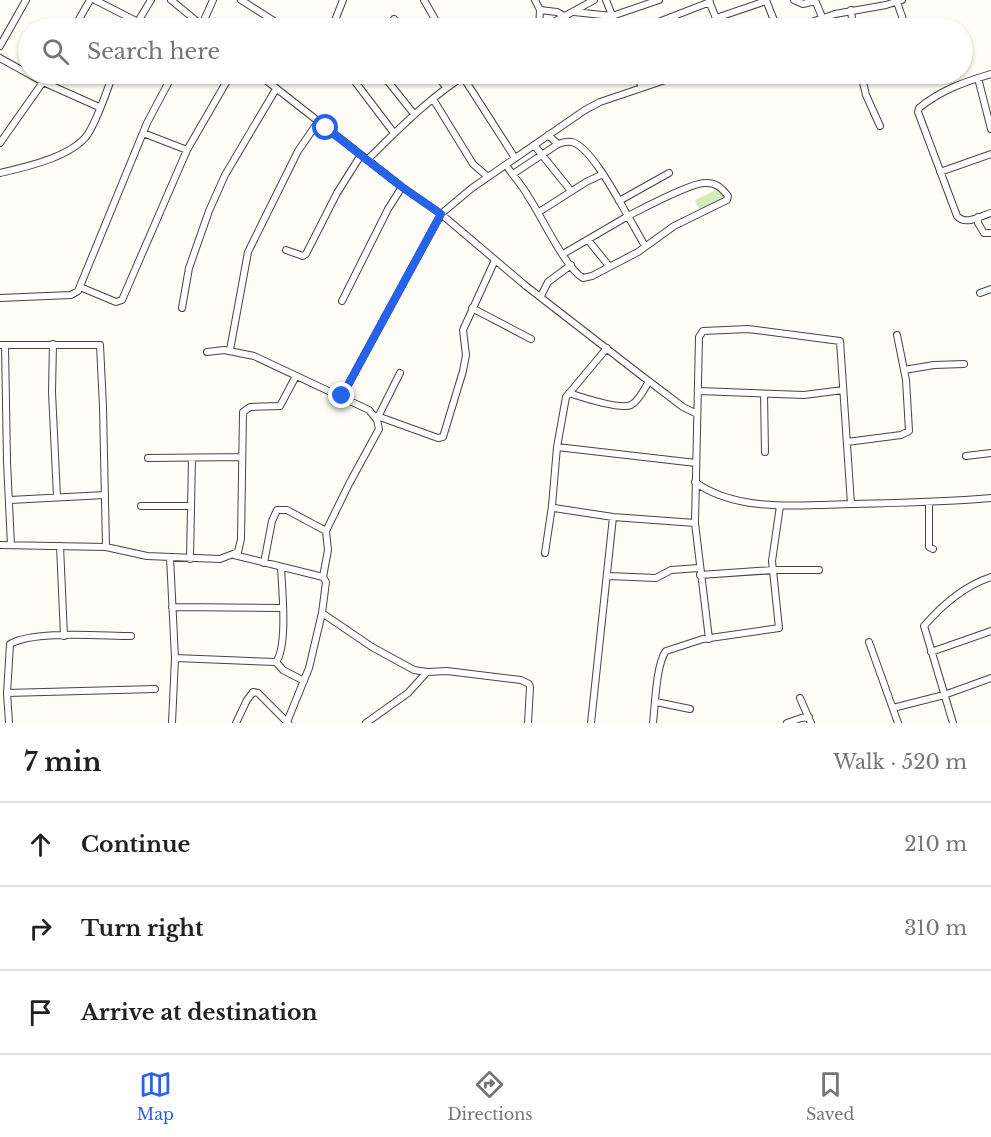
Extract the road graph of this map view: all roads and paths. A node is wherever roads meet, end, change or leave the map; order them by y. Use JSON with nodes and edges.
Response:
{"nodes":[{"id":1,"x":26,"y":0,"type":"edge"},
{"id":2,"x":90,"y":0,"type":"edge"},
{"id":3,"x":95,"y":0,"type":"edge"},
{"id":4,"x":151,"y":0,"type":"edge"},
{"id":5,"x":171,"y":0,"type":"edge"},
{"id":6,"x":213,"y":0,"type":"edge"},
{"id":7,"x":242,"y":0,"type":"edge"},
{"id":8,"x":343,"y":0,"type":"edge"},
{"id":9,"x":424,"y":0,"type":"edge"},
{"id":10,"x":535,"y":0,"type":"edge"},
{"id":11,"x":594,"y":0,"type":"edge"},
{"id":12,"x":606,"y":0,"type":"edge"},
{"id":13,"x":659,"y":0,"type":"edge"},
{"id":14,"x":766,"y":0,"type":"edge"},
{"id":15,"x":794,"y":0,"type":"edge"},
{"id":16,"x":815,"y":0,"type":"edge"},
{"id":17,"x":710,"y":1,"type":"edge"},
{"id":18,"x":900,"y":1,"type":"edge"},
{"id":19,"x":886,"y":2,"type":"edge"},
{"id":20,"x":540,"y":10,"type":"junction"},
{"id":21,"x":851,"y":10,"type":"junction"},
{"id":22,"x":574,"y":12,"type":"junction"},
{"id":23,"x":612,"y":16,"type":"junction"},
{"id":24,"x":566,"y":17,"type":"joint"},
{"id":25,"x":822,"y":17,"type":"joint"},
{"id":26,"x":80,"y":18,"type":"edge"},
{"id":27,"x":130,"y":18,"type":"edge"},
{"id":28,"x":140,"y":18,"type":"edge"},
{"id":29,"x":191,"y":18,"type":"edge"},
{"id":30,"x":206,"y":18,"type":"edge"},
{"id":31,"x":270,"y":18,"type":"edge"},
{"id":32,"x":336,"y":18,"type":"edge"},
{"id":33,"x":434,"y":18,"type":"edge"},
{"id":34,"x":541,"y":18,"type":"edge"},
{"id":35,"x":668,"y":18,"type":"edge"},
{"id":36,"x":716,"y":18,"type":"edge"},
{"id":37,"x":728,"y":18,"type":"edge"},
{"id":38,"x":773,"y":18,"type":"edge"},
{"id":39,"x":852,"y":18,"type":"edge"},
{"id":40,"x":904,"y":18,"type":"edge"},
{"id":41,"x":0,"y":46,"type":"edge"},
{"id":42,"x":0,"y":58,"type":"edge"},
{"id":43,"x":18,"y":68,"type":"edge"},
{"id":44,"x":991,"y":74,"type":"edge"},
{"id":45,"x":978,"y":78,"type":"junction"},
{"id":46,"x":973,"y":80,"type":"edge"},
{"id":47,"x":42,"y":84,"type":"edge"},
{"id":48,"x":47,"y":84,"type":"edge"},
{"id":49,"x":109,"y":84,"type":"edge"},
{"id":50,"x":168,"y":84,"type":"edge"},
{"id":51,"x":225,"y":84,"type":"edge"},
{"id":52,"x":270,"y":84,"type":"edge"},
{"id":53,"x":357,"y":84,"type":"edge"},
{"id":54,"x":390,"y":84,"type":"edge"},
{"id":55,"x":444,"y":84,"type":"edge"},
{"id":56,"x":451,"y":84,"type":"edge"},
{"id":57,"x":470,"y":84,"type":"edge"},
{"id":58,"x":641,"y":84,"type":"edge"},
{"id":59,"x":651,"y":84,"type":"edge"},
{"id":60,"x":863,"y":84,"type":"edge"},
{"id":61,"x":960,"y":84,"type":"edge"},
{"id":62,"x":446,"y":87,"type":"junction"},
{"id":63,"x":642,"y":87,"type":"junction"},
{"id":64,"x":276,"y":89,"type":"junction"},
{"id":65,"x":433,"y":99,"type":"junction"},
{"id":66,"x":99,"y":107,"type":"junction"},
{"id":67,"x":414,"y":114,"type":"junction"},
{"id":68,"x":318,"y":122,"type":"junction"},
{"id":69,"x":880,"y":126,"type":"dead end"},
{"id":70,"x":991,"y":129,"type":"edge"},
{"id":71,"x":143,"y":133,"type":"junction"},
{"id":72,"x":394,"y":133,"type":"junction"},
{"id":73,"x":549,"y":135,"type":"junction"},
{"id":74,"x":0,"y":143,"type":"edge"},
{"id":75,"x":558,"y":144,"type":"junction"},
{"id":76,"x":534,"y":145,"type":"junction"},
{"id":77,"x":188,"y":150,"type":"junction"},
{"id":78,"x":542,"y":154,"type":"junction"},
{"id":79,"x":991,"y":154,"type":"edge"},
{"id":80,"x":361,"y":155,"type":"junction"},
{"id":81,"x":515,"y":158,"type":"junction"},
{"id":82,"x":367,"y":160,"type":"junction"},
{"id":83,"x":506,"y":165,"type":"junction"},
{"id":84,"x":940,"y":172,"type":"junction"},
{"id":85,"x":0,"y":173,"type":"edge"},
{"id":86,"x":669,"y":173,"type":"dead end"},
{"id":87,"x":513,"y":174,"type":"junction"},
{"id":88,"x":603,"y":174,"type":"junction"},
{"id":89,"x":488,"y":177,"type":"junction"},
{"id":90,"x":402,"y":187,"type":"junction"},
{"id":91,"x":571,"y":191,"type":"junction"},
{"id":92,"x":619,"y":201,"type":"junction"},
{"id":93,"x":539,"y":212,"type":"junction"},
{"id":94,"x":991,"y":213,"type":"edge"},
{"id":95,"x":441,"y":214,"type":"junction"},
{"id":96,"x":628,"y":216,"type":"junction"},
{"id":97,"x":978,"y":218,"type":"junction"},
{"id":98,"x":991,"y":233,"type":"edge"},
{"id":99,"x":588,"y":240,"type":"junction"},
{"id":100,"x":645,"y":246,"type":"junction"},
{"id":101,"x":286,"y":250,"type":"dead end"},
{"id":102,"x":563,"y":254,"type":"junction"},
{"id":103,"x":495,"y":260,"type":"junction"},
{"id":104,"x":571,"y":265,"type":"junction"},
{"id":105,"x":609,"y":266,"type":"junction"},
{"id":106,"x":80,"y":287,"type":"junction"},
{"id":107,"x":991,"y":290,"type":"edge"},
{"id":108,"x":980,"y":292,"type":"dead end"},
{"id":109,"x":541,"y":296,"type":"junction"},
{"id":110,"x":0,"y":298,"type":"edge"},
{"id":111,"x":342,"y":301,"type":"dead end"},
{"id":112,"x":182,"y":308,"type":"dead end"},
{"id":113,"x":472,"y":308,"type":"junction"},
{"id":114,"x":897,"y":335,"type":"dead end"},
{"id":115,"x":531,"y":339,"type":"dead end"},
{"id":116,"x":53,"y":344,"type":"junction"},
{"id":117,"x":3,"y":345,"type":"edge"},
{"id":118,"x":607,"y":348,"type":"junction"},
{"id":119,"x":230,"y":350,"type":"junction"},
{"id":120,"x":207,"y":352,"type":"dead end"},
{"id":121,"x":964,"y":364,"type":"dead end"},
{"id":122,"x":904,"y":369,"type":"junction"},
{"id":123,"x":400,"y":372,"type":"dead end"},
{"id":124,"x":296,"y":376,"type":"junction"},
{"id":125,"x":649,"y":381,"type":"junction"},
{"id":126,"x":346,"y":388,"type":"junction"},
{"id":127,"x":843,"y":390,"type":"junction"},
{"id":128,"x":699,"y":391,"type":"junction"},
{"id":129,"x":334,"y":393,"type":"junction"},
{"id":130,"x":569,"y":393,"type":"junction"},
{"id":131,"x":764,"y":394,"type":"junction"},
{"id":132,"x":342,"y":396,"type":"junction"},
{"id":133,"x":697,"y":414,"type":"junction"},
{"id":134,"x":377,"y":418,"type":"junction"},
{"id":135,"x":847,"y":442,"type":"junction"},
{"id":136,"x":556,"y":447,"type":"junction"},
{"id":137,"x":765,"y":452,"type":"dead end"},
{"id":138,"x":991,"y":453,"type":"edge"},
{"id":139,"x":966,"y":456,"type":"dead end"},
{"id":140,"x":242,"y":457,"type":"junction"},
{"id":141,"x":148,"y":458,"type":"dead end"},
{"id":142,"x":192,"y":458,"type":"junction"},
{"id":143,"x":696,"y":463,"type":"junction"},
{"id":144,"x":695,"y":482,"type":"junction"},
{"id":145,"x":704,"y":489,"type":"junction"},
{"id":146,"x":695,"y":490,"type":"junction"},
{"id":147,"x":105,"y":495,"type":"junction"},
{"id":148,"x":57,"y":496,"type":"junction"},
{"id":149,"x":991,"y":498,"type":"edge"},
{"id":150,"x":10,"y":500,"type":"junction"},
{"id":151,"x":929,"y":502,"type":"junction"},
{"id":152,"x":851,"y":504,"type":"junction"},
{"id":153,"x":141,"y":506,"type":"dead end"},
{"id":154,"x":552,"y":506,"type":"junction"},
{"id":155,"x":780,"y":506,"type":"junction"},
{"id":156,"x":191,"y":507,"type":"junction"},
{"id":157,"x":613,"y":517,"type":"junction"},
{"id":158,"x":695,"y":523,"type":"junction"},
{"id":159,"x":326,"y":531,"type":"junction"},
{"id":160,"x":0,"y":545,"type":"edge"},
{"id":161,"x":11,"y":545,"type":"junction"},
{"id":162,"x":60,"y":546,"type":"junction"},
{"id":163,"x":106,"y":547,"type":"junction"},
{"id":164,"x":933,"y":549,"type":"dead end"},
{"id":165,"x":545,"y":553,"type":"dead end"},
{"id":166,"x":234,"y":555,"type":"junction"},
{"id":167,"x":170,"y":557,"type":"junction"},
{"id":168,"x":190,"y":559,"type":"junction"},
{"id":169,"x":264,"y":563,"type":"junction"},
{"id":170,"x":281,"y":567,"type":"junction"},
{"id":171,"x":773,"y":570,"type":"junction"},
{"id":172,"x":819,"y":570,"type":"dead end"},
{"id":173,"x":700,"y":571,"type":"junction"},
{"id":174,"x":608,"y":576,"type":"junction"},
{"id":175,"x":323,"y":577,"type":"junction"},
{"id":176,"x":991,"y":577,"type":"edge"},
{"id":177,"x":172,"y":608,"type":"junction"},
{"id":178,"x":283,"y":608,"type":"junction"},
{"id":179,"x":322,"y":614,"type":"junction"},
{"id":180,"x":991,"y":631,"type":"edge"},
{"id":181,"x":64,"y":636,"type":"junction"},
{"id":182,"x":131,"y":636,"type":"dead end"},
{"id":183,"x":709,"y":639,"type":"junction"},
{"id":184,"x":869,"y":642,"type":"dead end"},
{"id":185,"x":931,"y":652,"type":"junction"},
{"id":186,"x":175,"y":658,"type":"junction"},
{"id":187,"x":276,"y":662,"type":"junction"},
{"id":188,"x":427,"y":672,"type":"junction"},
{"id":189,"x":991,"y":678,"type":"edge"},
{"id":190,"x":304,"y":681,"type":"junction"},
{"id":191,"x":154,"y":689,"type":"dead end"},
{"id":192,"x":7,"y":693,"type":"junction"},
{"id":193,"x":944,"y":694,"type":"junction"},
{"id":194,"x":800,"y":698,"type":"dead end"},
{"id":195,"x":656,"y":702,"type":"junction"},
{"id":196,"x":893,"y":708,"type":"junction"},
{"id":197,"x":690,"y":709,"type":"dead end"},
{"id":198,"x":810,"y":720,"type":"edge"},
{"id":199,"x":9,"y":723,"type":"edge"},
{"id":200,"x":172,"y":723,"type":"edge"},
{"id":201,"x":236,"y":723,"type":"edge"},
{"id":202,"x":288,"y":723,"type":"edge"},
{"id":203,"x":366,"y":723,"type":"edge"},
{"id":204,"x":528,"y":723,"type":"edge"},
{"id":205,"x":591,"y":723,"type":"edge"},
{"id":206,"x":654,"y":723,"type":"edge"},
{"id":207,"x":787,"y":723,"type":"edge"},
{"id":208,"x":898,"y":723,"type":"edge"},
{"id":209,"x":953,"y":723,"type":"edge"}],
"edges":[{"from":1,"to":41,"type":"street"},
{"from":2,"to":26,"type":"street"},
{"from":3,"to":27,"type":"street"},
{"from":4,"to":28,"type":"street"},
{"from":5,"to":29,"type":"street"},
{"from":6,"to":30,"type":"street"},
{"from":7,"to":31,"type":"street"},
{"from":8,"to":32,"type":"street"},
{"from":9,"to":33,"type":"street"},
{"from":10,"to":20,"type":"street"},
{"from":11,"to":22,"type":"street"},
{"from":12,"to":23,"type":"street"},
{"from":13,"to":23,"type":"street"},
{"from":14,"to":37,"type":"street"},
{"from":14,"to":38,"type":"street"},
{"from":15,"to":16,"type":"street"},
{"from":16,"to":25,"type":"street"},
{"from":17,"to":35,"type":"street"},
{"from":17,"to":36,"type":"street"},
{"from":18,"to":19,"type":"street"},
{"from":18,"to":40,"type":"street"},
{"from":19,"to":21,"type":"street"},
{"from":20,"to":24,"type":"street"},
{"from":20,"to":34,"type":"street"},
{"from":21,"to":25,"type":"street"},
{"from":21,"to":39,"type":"street"},
{"from":22,"to":23,"type":"street"},
{"from":22,"to":24,"type":"street"},
{"from":42,"to":43,"type":"street"},
{"from":44,"to":45,"type":"street"},
{"from":45,"to":46,"type":"street"},
{"from":45,"to":70,"type":"street"},
{"from":47,"to":74,"type":"street"},
{"from":48,"to":66,"type":"street"},
{"from":49,"to":66,"type":"street"},
{"from":50,"to":71,"type":"street"},
{"from":51,"to":77,"type":"street"},
{"from":52,"to":64,"type":"street"},
{"from":53,"to":72,"type":"street"},
{"from":54,"to":67,"type":"street"},
{"from":55,"to":62,"type":"street"},
{"from":56,"to":62,"type":"street"},
{"from":57,"to":81,"type":"street"},
{"from":58,"to":63,"type":"street"},
{"from":59,"to":63,"type":"street"},
{"from":60,"to":69,"type":"street"},
{"from":61,"to":84,"type":"street"},
{"from":62,"to":65,"type":"street"},
{"from":63,"to":73,"type":"street"},
{"from":64,"to":68,"type":"street"},
{"from":64,"to":112,"type":"street"},
{"from":65,"to":67,"type":"street"},
{"from":65,"to":89,"type":"street"},
{"from":66,"to":85,"type":"street"},
{"from":67,"to":72,"type":"street"},
{"from":68,"to":80,"type":"street"},
{"from":68,"to":119,"type":"street"},
{"from":71,"to":77,"type":"street"},
{"from":71,"to":106,"type":"street"},
{"from":72,"to":82,"type":"street"},
{"from":73,"to":75,"type":"street"},
{"from":73,"to":76,"type":"street"},
{"from":75,"to":78,"type":"street"},
{"from":75,"to":88,"type":"street"},
{"from":76,"to":78,"type":"street"},
{"from":76,"to":81,"type":"street"},
{"from":77,"to":106,"type":"street"},
{"from":78,"to":87,"type":"street"},
{"from":78,"to":91,"type":"street"},
{"from":79,"to":84,"type":"street"},
{"from":80,"to":82,"type":"street"},
{"from":80,"to":101,"type":"street"},
{"from":81,"to":83,"type":"street"},
{"from":82,"to":90,"type":"street"},
{"from":83,"to":87,"type":"street"},
{"from":83,"to":89,"type":"street"},
{"from":84,"to":97,"type":"street"},
{"from":86,"to":92,"type":"street"},
{"from":87,"to":93,"type":"street"},
{"from":88,"to":91,"type":"street"},
{"from":88,"to":92,"type":"street"},
{"from":89,"to":95,"type":"street"},
{"from":90,"to":95,"type":"street"},
{"from":90,"to":111,"type":"street"},
{"from":91,"to":93,"type":"street"},
{"from":92,"to":96,"type":"street"},
{"from":93,"to":102,"type":"street"},
{"from":94,"to":97,"type":"street"},
{"from":95,"to":103,"type":"street"},
{"from":95,"to":126,"type":"street"},
{"from":96,"to":99,"type":"street"},
{"from":96,"to":100,"type":"street"},
{"from":96,"to":100,"type":"street"},
{"from":97,"to":98,"type":"street"},
{"from":99,"to":102,"type":"street"},
{"from":99,"to":105,"type":"street"},
{"from":100,"to":105,"type":"street"},
{"from":102,"to":104,"type":"street"},
{"from":103,"to":109,"type":"street"},
{"from":103,"to":113,"type":"street"},
{"from":104,"to":105,"type":"street"},
{"from":104,"to":109,"type":"street"},
{"from":106,"to":110,"type":"street"},
{"from":107,"to":108,"type":"street"},
{"from":109,"to":118,"type":"street"},
{"from":113,"to":115,"type":"street"},
{"from":113,"to":134,"type":"street"},
{"from":114,"to":122,"type":"street"},
{"from":116,"to":117,"type":"street"},
{"from":116,"to":147,"type":"street"},
{"from":116,"to":148,"type":"street"},
{"from":117,"to":150,"type":"street"},
{"from":118,"to":125,"type":"street"},
{"from":118,"to":130,"type":"street"},
{"from":119,"to":120,"type":"street"},
{"from":119,"to":124,"type":"street"},
{"from":121,"to":122,"type":"street"},
{"from":122,"to":135,"type":"street"},
{"from":123,"to":134,"type":"street"},
{"from":124,"to":129,"type":"street"},
{"from":124,"to":140,"type":"street"},
{"from":125,"to":130,"type":"street"},
{"from":125,"to":133,"type":"street"},
{"from":126,"to":129,"type":"street"},
{"from":126,"to":132,"type":"street"},
{"from":127,"to":128,"type":"street"},
{"from":127,"to":131,"type":"street"},
{"from":127,"to":135,"type":"street"},
{"from":128,"to":131,"type":"street"},
{"from":128,"to":133,"type":"street"},
{"from":129,"to":132,"type":"street"},
{"from":130,"to":136,"type":"street"},
{"from":131,"to":137,"type":"street"},
{"from":132,"to":134,"type":"street"},
{"from":133,"to":143,"type":"street"},
{"from":134,"to":159,"type":"street"},
{"from":135,"to":152,"type":"street"},
{"from":136,"to":143,"type":"street"},
{"from":136,"to":154,"type":"street"},
{"from":138,"to":139,"type":"street"},
{"from":140,"to":142,"type":"street"},
{"from":140,"to":166,"type":"street"},
{"from":141,"to":142,"type":"street"},
{"from":142,"to":156,"type":"street"},
{"from":143,"to":144,"type":"street"},
{"from":144,"to":145,"type":"street"},
{"from":144,"to":146,"type":"street"},
{"from":145,"to":146,"type":"street"},
{"from":145,"to":155,"type":"street"},
{"from":146,"to":158,"type":"street"},
{"from":147,"to":148,"type":"street"},
{"from":147,"to":163,"type":"street"},
{"from":148,"to":150,"type":"street"},
{"from":149,"to":151,"type":"street"},
{"from":150,"to":161,"type":"street"},
{"from":151,"to":152,"type":"street"},
{"from":151,"to":164,"type":"street"},
{"from":152,"to":155,"type":"street"},
{"from":153,"to":156,"type":"street"},
{"from":154,"to":157,"type":"street"},
{"from":154,"to":165,"type":"street"},
{"from":155,"to":171,"type":"street"},
{"from":156,"to":168,"type":"street"},
{"from":157,"to":158,"type":"street"},
{"from":157,"to":174,"type":"street"},
{"from":158,"to":173,"type":"street"},
{"from":159,"to":169,"type":"street"},
{"from":159,"to":175,"type":"street"},
{"from":160,"to":161,"type":"street"},
{"from":161,"to":162,"type":"street"},
{"from":162,"to":163,"type":"street"},
{"from":162,"to":181,"type":"street"},
{"from":163,"to":167,"type":"street"},
{"from":166,"to":168,"type":"street"},
{"from":166,"to":169,"type":"street"},
{"from":167,"to":168,"type":"street"},
{"from":167,"to":177,"type":"street"},
{"from":169,"to":170,"type":"street"},
{"from":170,"to":175,"type":"street"},
{"from":170,"to":178,"type":"street"},
{"from":171,"to":172,"type":"street"},
{"from":171,"to":173,"type":"street"},
{"from":171,"to":183,"type":"street"},
{"from":173,"to":174,"type":"street"},
{"from":173,"to":183,"type":"street"},
{"from":174,"to":205,"type":"street"},
{"from":175,"to":179,"type":"street"},
{"from":176,"to":185,"type":"street"},
{"from":177,"to":178,"type":"street"},
{"from":177,"to":186,"type":"street"},
{"from":178,"to":187,"type":"street"},
{"from":179,"to":188,"type":"street"},
{"from":179,"to":190,"type":"street"},
{"from":180,"to":185,"type":"street"},
{"from":181,"to":182,"type":"street"},
{"from":181,"to":192,"type":"street"},
{"from":183,"to":195,"type":"street"},
{"from":184,"to":196,"type":"street"},
{"from":185,"to":193,"type":"street"},
{"from":186,"to":187,"type":"street"},
{"from":186,"to":200,"type":"street"},
{"from":187,"to":190,"type":"street"},
{"from":188,"to":203,"type":"street"},
{"from":188,"to":204,"type":"street"},
{"from":189,"to":193,"type":"street"},
{"from":190,"to":202,"type":"street"},
{"from":191,"to":192,"type":"street"},
{"from":192,"to":199,"type":"street"},
{"from":193,"to":196,"type":"street"},
{"from":193,"to":209,"type":"street"},
{"from":194,"to":198,"type":"street"},
{"from":195,"to":197,"type":"street"},
{"from":195,"to":206,"type":"street"},
{"from":196,"to":208,"type":"street"},
{"from":198,"to":207,"type":"street"},
{"from":201,"to":202,"type":"street"}]}
